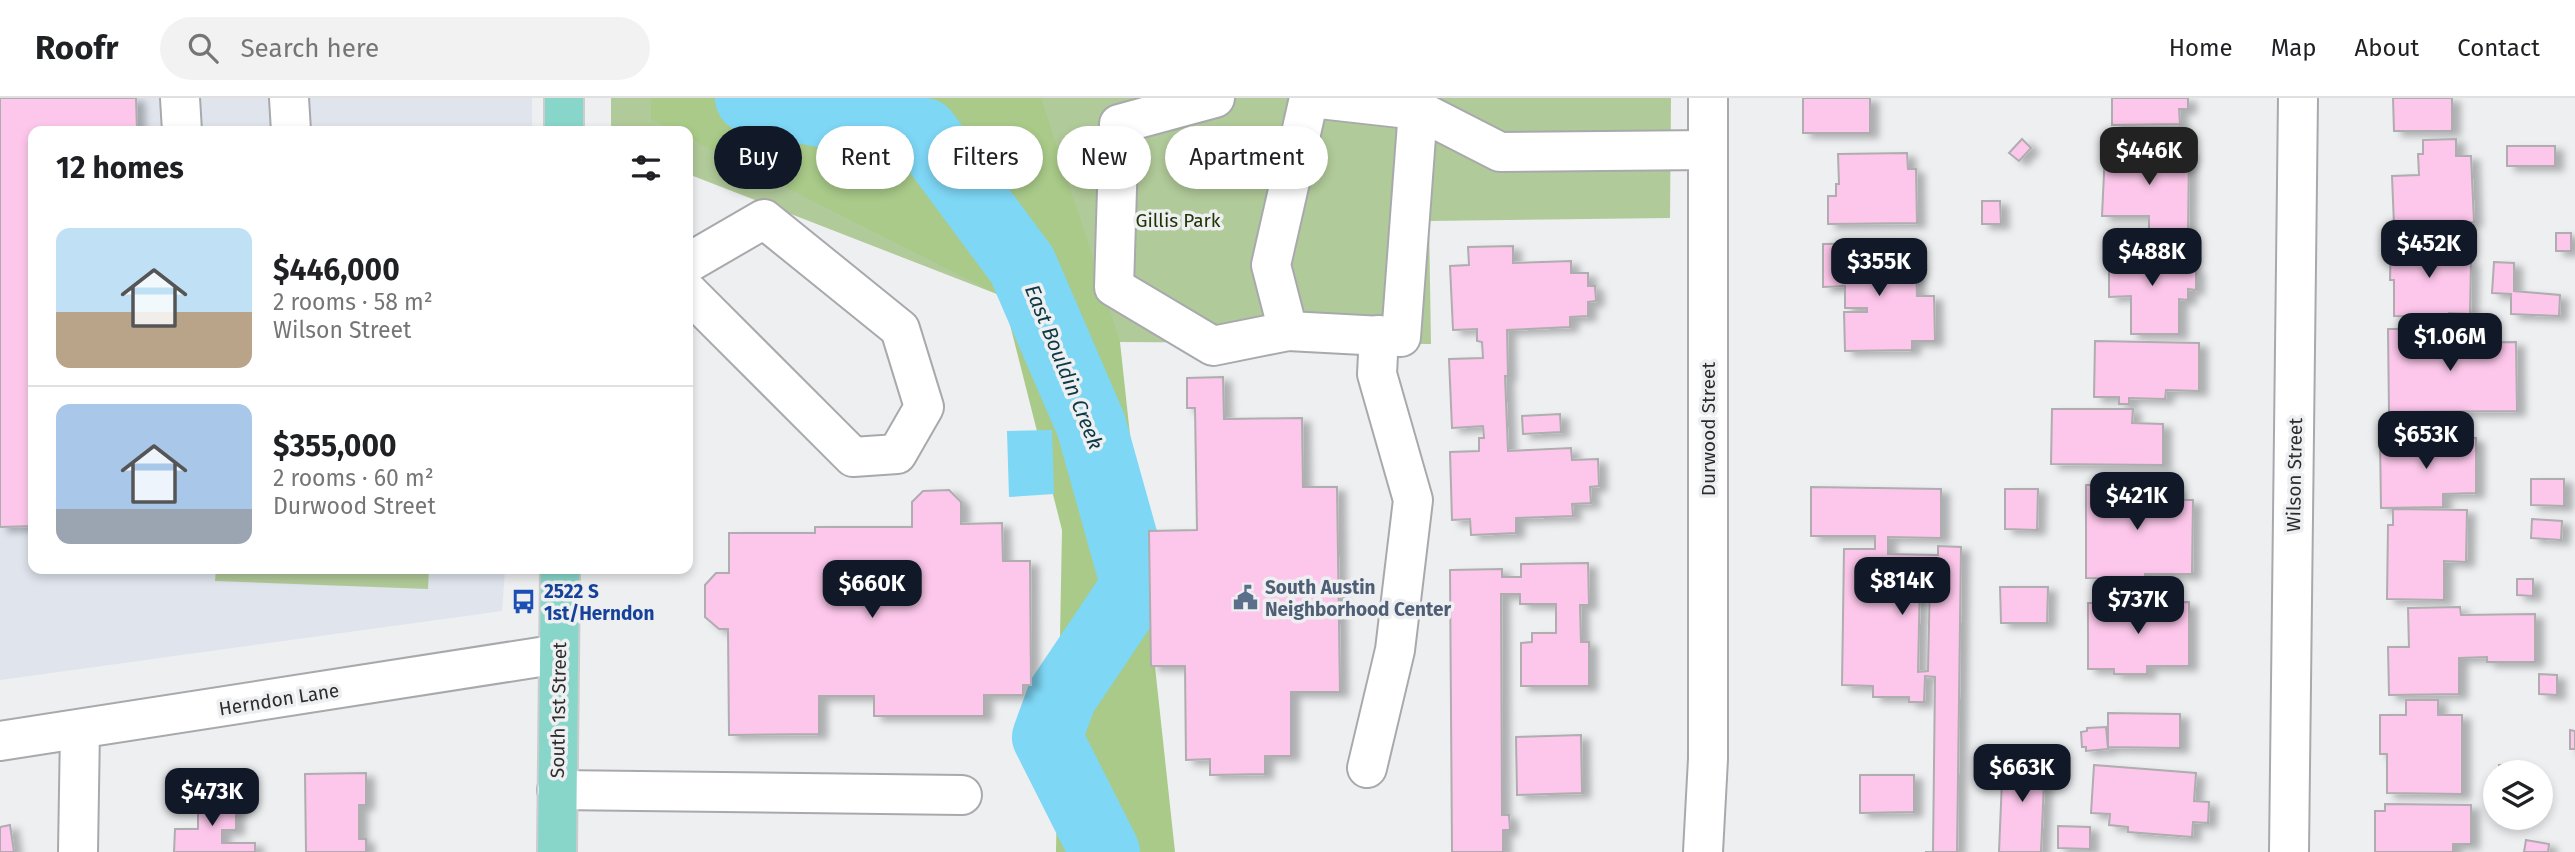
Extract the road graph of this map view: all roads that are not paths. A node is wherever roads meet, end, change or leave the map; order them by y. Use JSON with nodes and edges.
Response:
{"nodes":[{"id":1,"x":180,"y":98,"type":"edge"},
{"id":2,"x":289,"y":98,"type":"edge"},
{"id":3,"x":564,"y":98,"type":"edge"},
{"id":4,"x":1215,"y":98,"type":"edge"},
{"id":5,"x":1310,"y":98,"type":"edge"},
{"id":6,"x":1708,"y":98,"type":"edge"},
{"id":7,"x":2298,"y":98,"type":"edge"},
{"id":8,"x":1418,"y":110,"type":"junction"},
{"id":9,"x":182,"y":126,"type":"edge"},
{"id":10,"x":291,"y":126,"type":"edge"},
{"id":11,"x":564,"y":126,"type":"edge"},
{"id":12,"x":1708,"y":150,"type":"junction"},
{"id":13,"x":693,"y":260,"type":"edge"},
{"id":14,"x":693,"y":297,"type":"edge"},
{"id":15,"x":1288,"y":331,"type":"junction"},
{"id":16,"x":1379,"y":335,"type":"junction"},
{"id":17,"x":559,"y":574,"type":"edge"},
{"id":18,"x":559,"y":654,"type":"junction"},
{"id":19,"x":80,"y":730,"type":"junction"},
{"id":20,"x":0,"y":741,"type":"edge"},
{"id":21,"x":1367,"y":768,"type":"dead end"},
{"id":22,"x":557,"y":790,"type":"junction"},
{"id":23,"x":962,"y":795,"type":"dead end"},
{"id":24,"x":78,"y":852,"type":"edge"},
{"id":25,"x":557,"y":852,"type":"edge"},
{"id":26,"x":1703,"y":852,"type":"edge"},
{"id":27,"x":2289,"y":852,"type":"edge"}],
"edges":[{"from":1,"to":9,"type":"street"},
{"from":2,"to":10,"type":"street"},
{"from":3,"to":11,"type":"main road"},
{"from":4,"to":15,"type":"street"},
{"from":5,"to":8,"type":"street"},
{"from":5,"to":15,"type":"street"},
{"from":6,"to":12,"type":"street","name":"Durwood Street"},
{"from":7,"to":27,"type":"street","name":"Wilson Street"},
{"from":8,"to":12,"type":"street"},
{"from":8,"to":16,"type":"street"},
{"from":12,"to":26,"type":"street","name":"Durwood Street"},
{"from":13,"to":14,"type":"street"},
{"from":15,"to":16,"type":"street"},
{"from":16,"to":21,"type":"street"},
{"from":17,"to":18,"type":"main road","name":"South 1st Street"},
{"from":18,"to":19,"type":"street","name":"Herndon Lane"},
{"from":18,"to":22,"type":"main road","name":"South 1st Street"},
{"from":19,"to":20,"type":"street","name":"Herndon Lane"},
{"from":19,"to":24,"type":"street"},
{"from":22,"to":23,"type":"street"},
{"from":22,"to":25,"type":"main road","name":"South 1st Street"}]}
